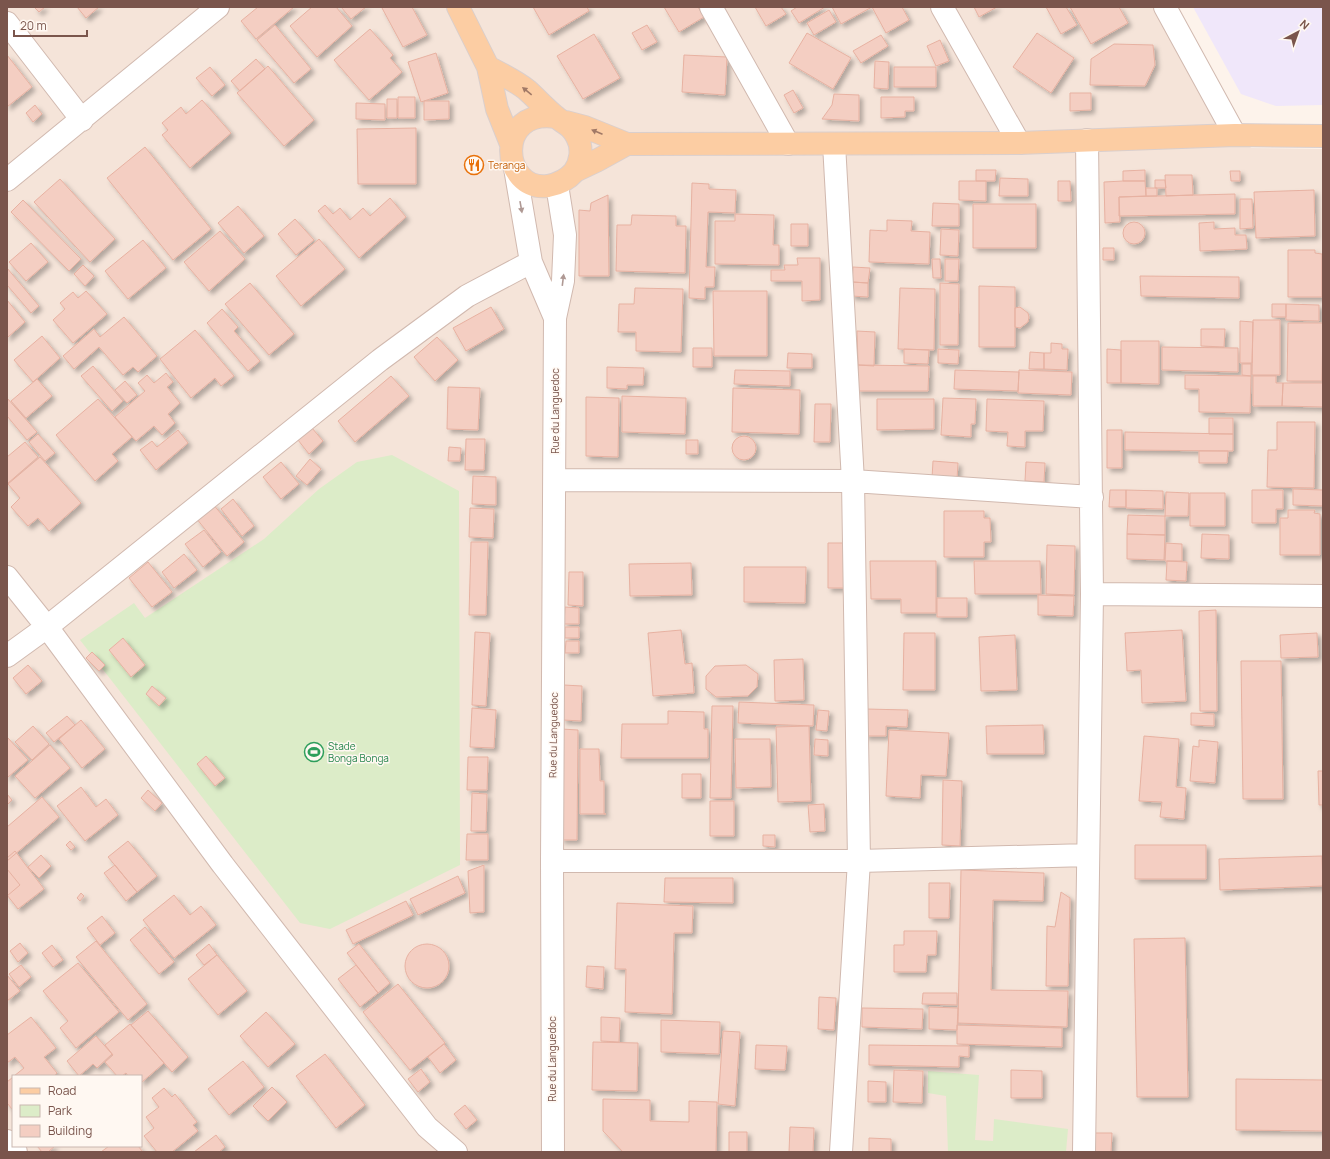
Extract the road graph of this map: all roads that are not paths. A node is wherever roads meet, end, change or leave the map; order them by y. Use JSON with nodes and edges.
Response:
{"nodes":[{"id":1,"x":218,"y":7,"type":"edge"},
{"id":2,"x":458,"y":7,"type":"edge"},
{"id":3,"x":712,"y":7,"type":"edge"},
{"id":4,"x":942,"y":7,"type":"edge"},
{"id":5,"x":1165,"y":7,"type":"edge"},
{"id":6,"x":7,"y":23,"type":"edge"},
{"id":7,"x":488,"y":67,"type":"junction"},
{"id":8,"x":82,"y":120,"type":"junction"},
{"id":9,"x":561,"y":120,"type":"junction"},
{"id":10,"x":1235,"y":135,"type":"junction"},
{"id":11,"x":1323,"y":136,"type":"edge"},
{"id":12,"x":1088,"y":140,"type":"junction"},
{"id":13,"x":1019,"y":143,"type":"junction"},
{"id":14,"x":511,"y":144,"type":"junction"},
{"id":15,"x":627,"y":144,"type":"junction"},
{"id":16,"x":788,"y":144,"type":"junction"},
{"id":17,"x":834,"y":144,"type":"junction"},
{"id":18,"x":515,"y":168,"type":"junction"},
{"id":19,"x":575,"y":171,"type":"junction"},
{"id":20,"x":7,"y":180,"type":"edge"},
{"id":21,"x":557,"y":185,"type":"junction"},
{"id":22,"x":531,"y":262,"type":"junction"},
{"id":23,"x":555,"y":318,"type":"junction"},
{"id":24,"x":555,"y":480,"type":"junction"},
{"id":25,"x":853,"y":481,"type":"junction"},
{"id":26,"x":1092,"y":497,"type":"junction"},
{"id":27,"x":7,"y":577,"type":"edge"},
{"id":28,"x":1092,"y":594,"type":"junction"},
{"id":29,"x":1323,"y":596,"type":"edge"},
{"id":30,"x":47,"y":627,"type":"junction"},
{"id":31,"x":7,"y":656,"type":"edge"},
{"id":32,"x":1088,"y":855,"type":"junction"},
{"id":33,"x":859,"y":861,"type":"junction"},
{"id":34,"x":552,"y":862,"type":"junction"},
{"id":35,"x":7,"y":1141,"type":"edge"},
{"id":36,"x":16,"y":1152,"type":"edge"},
{"id":37,"x":456,"y":1152,"type":"edge"},
{"id":38,"x":553,"y":1152,"type":"edge"},
{"id":39,"x":841,"y":1152,"type":"edge"},
{"id":40,"x":1084,"y":1152,"type":"edge"}],
"edges":[{"from":1,"to":8,"type":"street"},
{"from":2,"to":7,"type":"main road"},
{"from":3,"to":16,"type":"street"},
{"from":4,"to":13,"type":"street"},
{"from":5,"to":10,"type":"street"},
{"from":6,"to":8,"type":"street"},
{"from":9,"to":7,"type":"main road","one_way":true},
{"from":7,"to":14,"type":"main road"},
{"from":8,"to":20,"type":"street"},
{"from":9,"to":14,"type":"main road"},
{"from":15,"to":9,"type":"main road","one_way":true},
{"from":9,"to":19,"type":"main road"},
{"from":10,"to":11,"type":"main road"},
{"from":10,"to":12,"type":"main road"},
{"from":12,"to":13,"type":"main road"},
{"from":12,"to":26,"type":"street"},
{"from":13,"to":17,"type":"main road"},
{"from":14,"to":18,"type":"main road"},
{"from":15,"to":16,"type":"main road"},
{"from":15,"to":19,"type":"main road"},
{"from":16,"to":17,"type":"main road"},
{"from":17,"to":25,"type":"street"},
{"from":18,"to":21,"type":"main road"},
{"from":18,"to":22,"type":"street","one_way":true},
{"from":19,"to":21,"type":"main road"},
{"from":23,"to":21,"type":"street","one_way":true},
{"from":22,"to":23,"type":"street"},
{"from":22,"to":30,"type":"street"},
{"from":23,"to":24,"type":"street","name":"Rue du Languedoc"},
{"from":24,"to":25,"type":"street"},
{"from":24,"to":34,"type":"street","name":"Rue du Languedoc"},
{"from":25,"to":26,"type":"street"},
{"from":25,"to":33,"type":"street"},
{"from":26,"to":28,"type":"street"},
{"from":27,"to":30,"type":"street"},
{"from":28,"to":29,"type":"street"},
{"from":28,"to":32,"type":"street"},
{"from":30,"to":31,"type":"street"},
{"from":30,"to":37,"type":"street"},
{"from":32,"to":33,"type":"street"},
{"from":32,"to":40,"type":"street"},
{"from":33,"to":34,"type":"street"},
{"from":33,"to":39,"type":"street"},
{"from":34,"to":38,"type":"street","name":"Rue du Languedoc"},
{"from":35,"to":36,"type":"street"}]}
